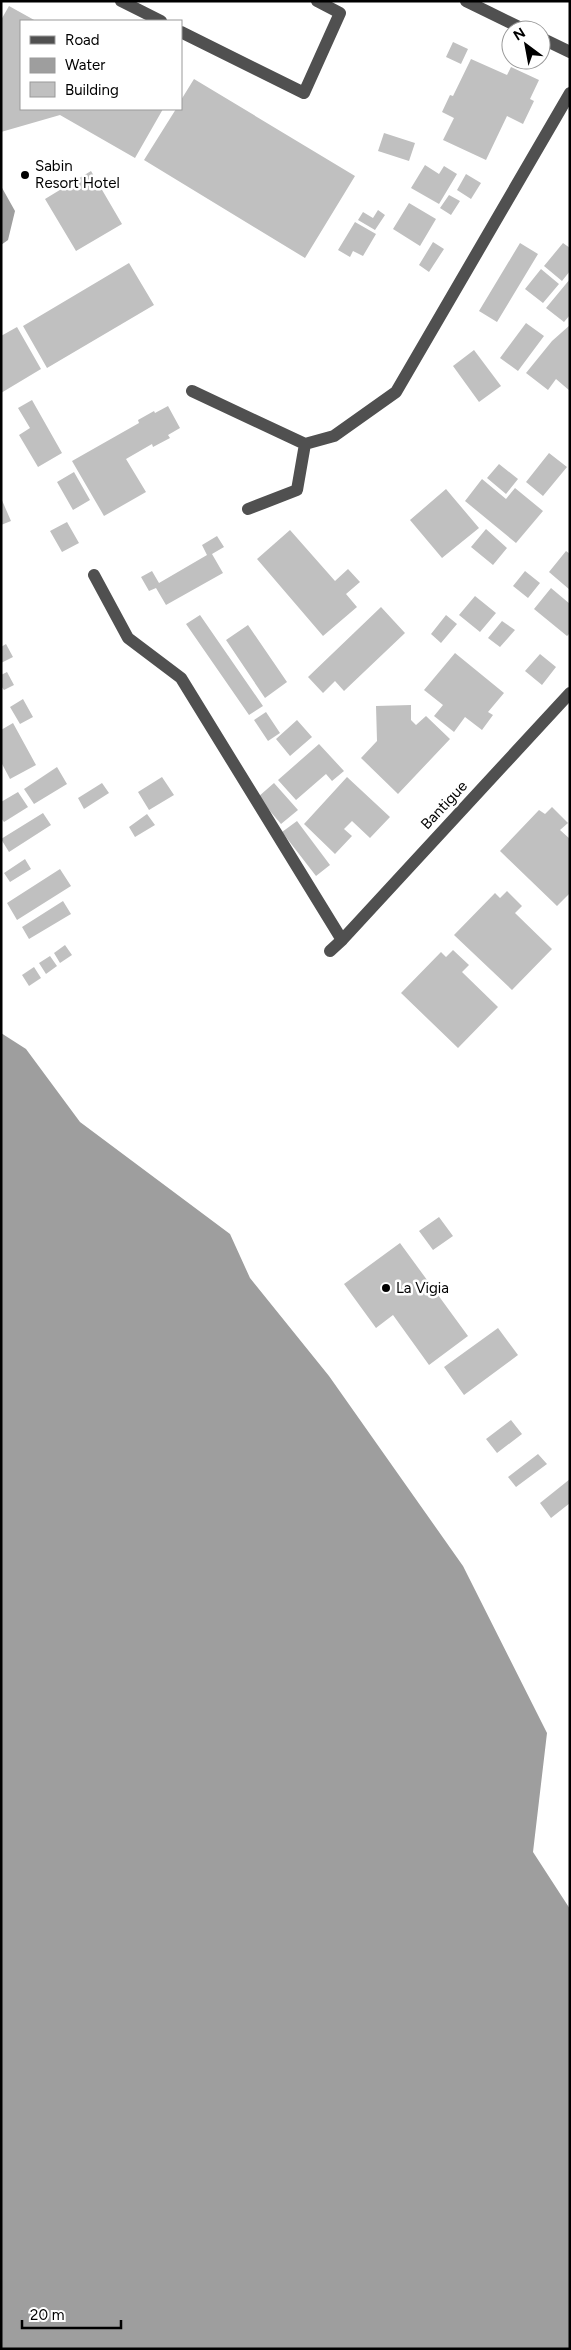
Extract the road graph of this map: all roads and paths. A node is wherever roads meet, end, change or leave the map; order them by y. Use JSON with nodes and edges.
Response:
{"nodes":[{"id":1,"x":121,"y":1,"type":"edge"},
{"id":2,"x":317,"y":1,"type":"edge"},
{"id":3,"x":466,"y":1,"type":"edge"},
{"id":4,"x":159,"y":20,"type":"edge"},
{"id":5,"x":505,"y":20,"type":"edge"},
{"id":6,"x":182,"y":32,"type":"edge"},
{"id":7,"x":551,"y":43,"type":"edge"},
{"id":8,"x":570,"y":52,"type":"edge"},
{"id":9,"x":570,"y":93,"type":"edge"},
{"id":10,"x":192,"y":391,"type":"dead end"},
{"id":11,"x":306,"y":444,"type":"junction"},
{"id":12,"x":248,"y":509,"type":"dead end"},
{"id":13,"x":94,"y":575,"type":"dead end"},
{"id":14,"x":570,"y":693,"type":"edge"},
{"id":15,"x":342,"y":940,"type":"junction"},
{"id":16,"x":330,"y":952,"type":"dead end"}],
"edges":[{"from":1,"to":4,"type":"street"},
{"from":2,"to":6,"type":"street"},
{"from":3,"to":5,"type":"street"},
{"from":7,"to":8,"type":"street"},
{"from":9,"to":11,"type":"street"},
{"from":10,"to":11,"type":"street"},
{"from":11,"to":12,"type":"street"},
{"from":13,"to":15,"type":"street"},
{"from":14,"to":15,"type":"street","name":"Bantigue"},
{"from":15,"to":16,"type":"street","name":"Bantigue"}]}
